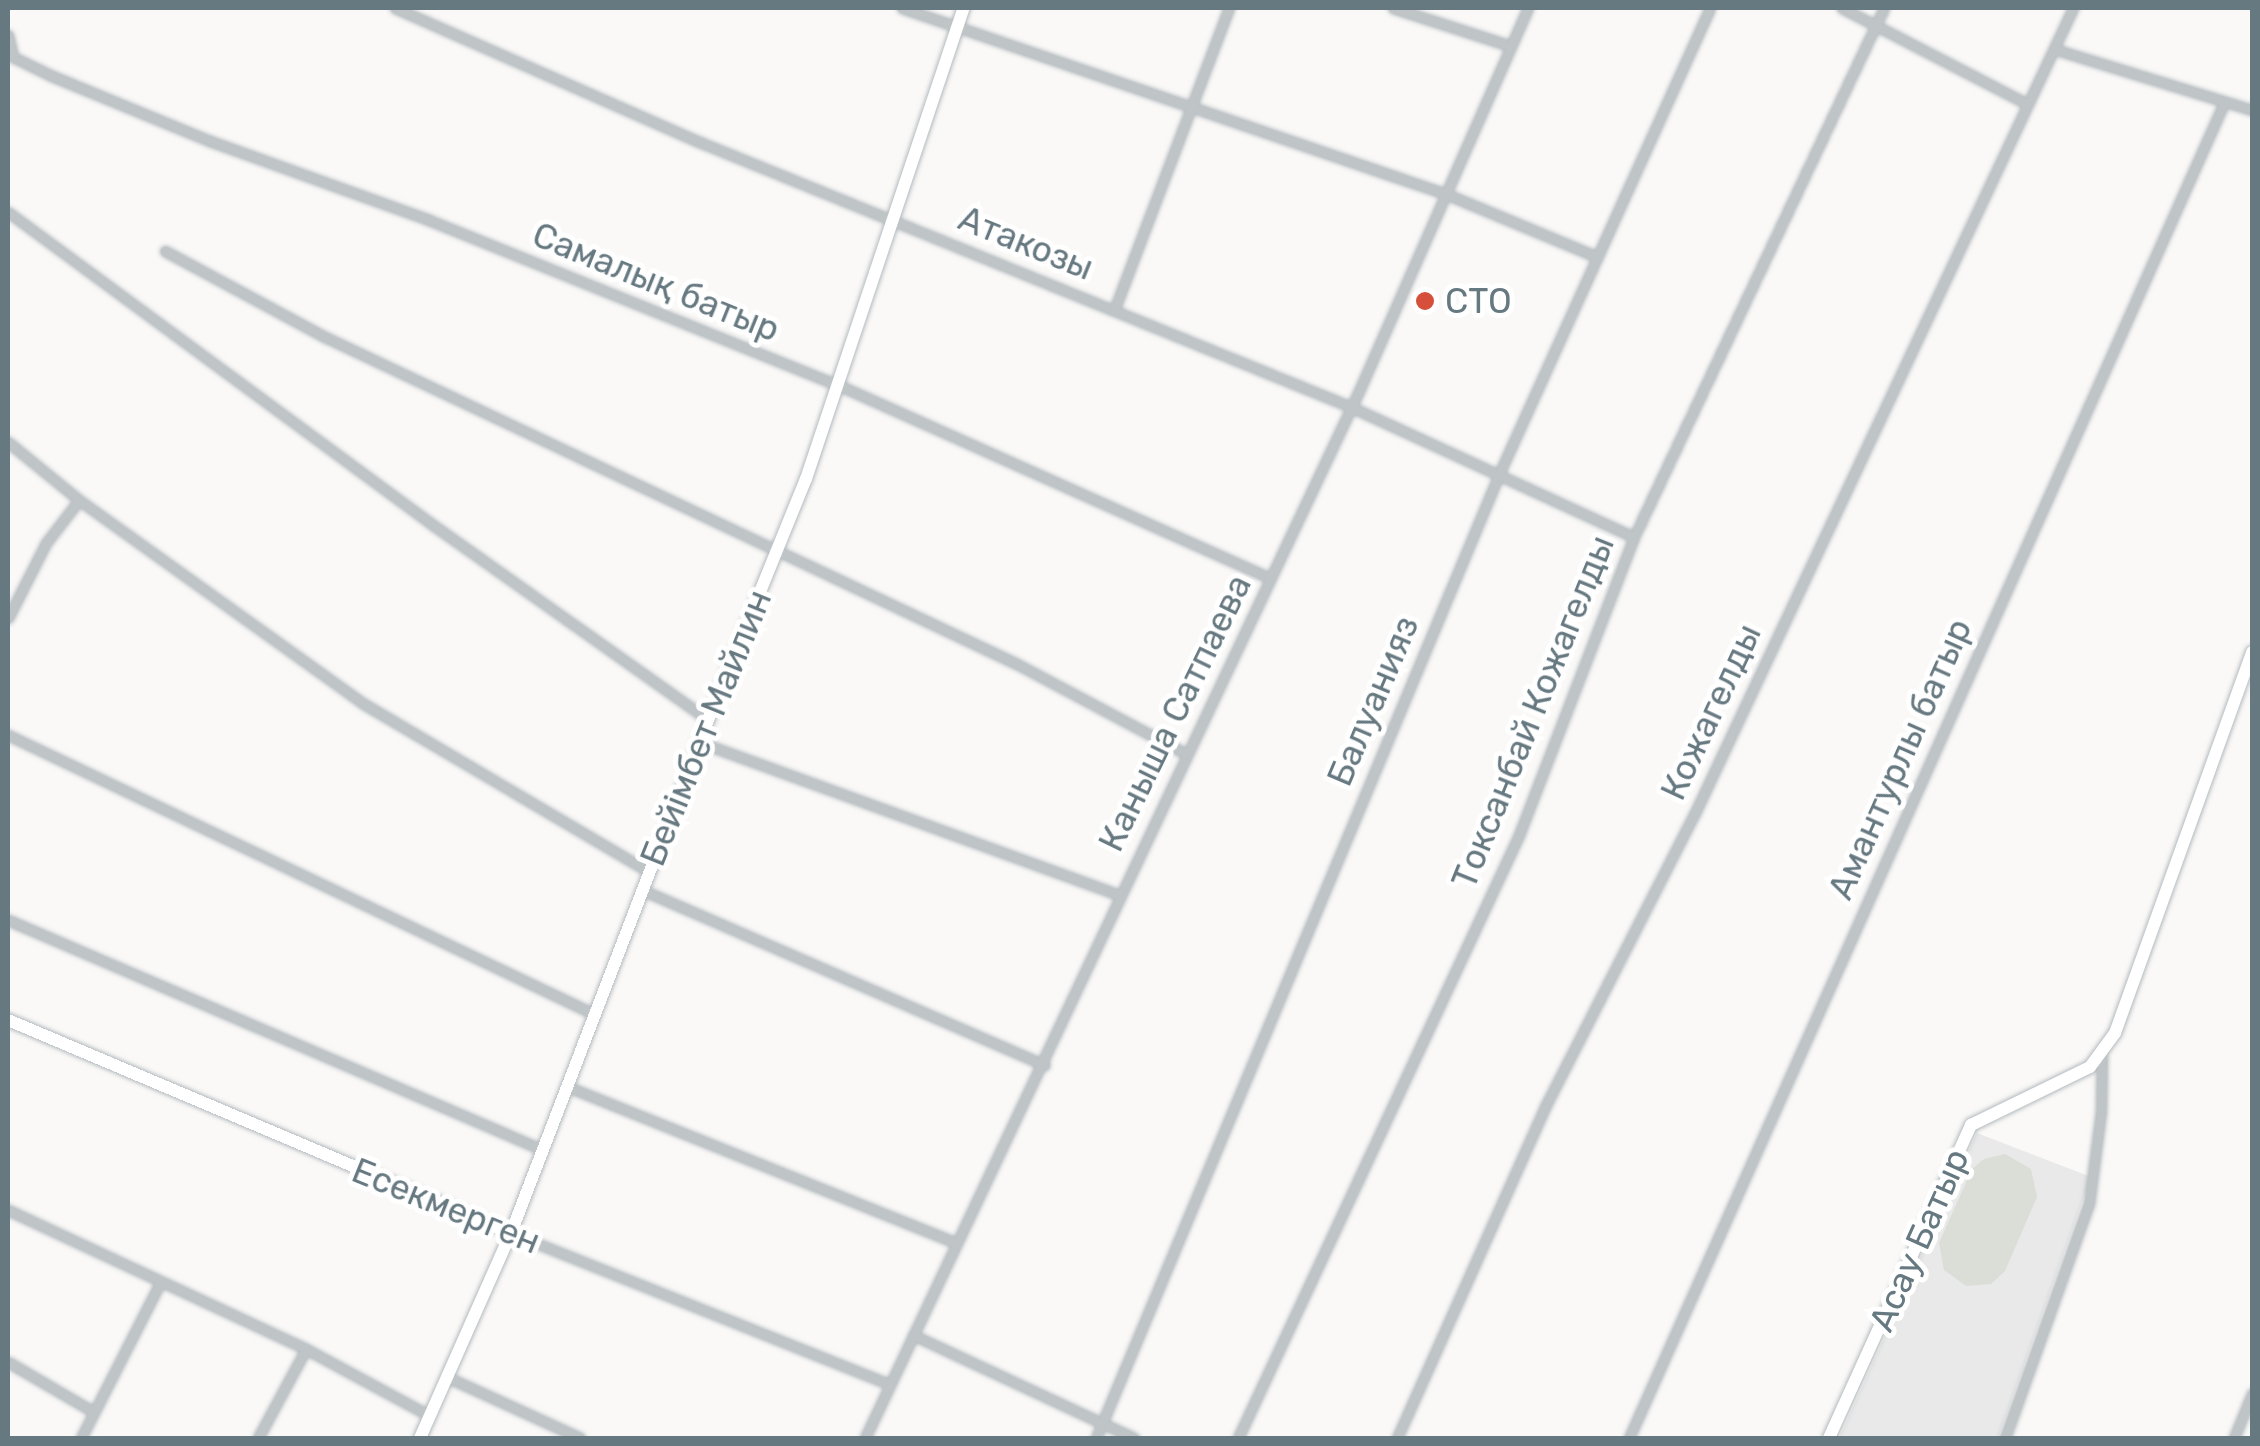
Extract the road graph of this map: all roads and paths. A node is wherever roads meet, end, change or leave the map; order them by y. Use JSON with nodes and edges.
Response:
{"nodes":[{"id":1,"x":395,"y":8,"type":"edge"},
{"id":2,"x":902,"y":8,"type":"edge"},
{"id":3,"x":964,"y":8,"type":"edge"},
{"id":4,"x":1229,"y":8,"type":"edge"},
{"id":5,"x":1392,"y":8,"type":"edge"},
{"id":6,"x":1528,"y":8,"type":"edge"},
{"id":7,"x":1710,"y":8,"type":"edge"},
{"id":8,"x":1842,"y":8,"type":"edge"},
{"id":9,"x":1884,"y":8,"type":"edge"},
{"id":10,"x":2073,"y":8,"type":"edge"},
{"id":11,"x":1876,"y":24,"type":"junction"},
{"id":12,"x":957,"y":27,"type":"junction"},
{"id":13,"x":8,"y":35,"type":"edge"},
{"id":14,"x":1511,"y":46,"type":"junction"},
{"id":15,"x":2054,"y":49,"type":"junction"},
{"id":16,"x":2224,"y":102,"type":"junction"},
{"id":17,"x":2028,"y":104,"type":"junction"},
{"id":18,"x":1191,"y":107,"type":"junction"},
{"id":19,"x":2252,"y":110,"type":"edge"},
{"id":20,"x":1446,"y":194,"type":"junction"},
{"id":21,"x":8,"y":212,"type":"edge"},
{"id":22,"x":893,"y":218,"type":"junction"},
{"id":23,"x":165,"y":251,"type":"dead end"},
{"id":24,"x":1597,"y":257,"type":"junction"},
{"id":25,"x":1115,"y":308,"type":"junction"},
{"id":26,"x":838,"y":385,"type":"junction"},
{"id":27,"x":1352,"y":407,"type":"junction"},
{"id":28,"x":8,"y":442,"type":"edge"},
{"id":29,"x":1500,"y":472,"type":"junction"},
{"id":30,"x":79,"y":500,"type":"junction"},
{"id":31,"x":1634,"y":537,"type":"junction"},
{"id":32,"x":778,"y":548,"type":"junction"},
{"id":33,"x":1270,"y":578,"type":"junction"},
{"id":34,"x":8,"y":618,"type":"edge"},
{"id":35,"x":2252,"y":652,"type":"edge"},
{"id":36,"x":708,"y":720,"type":"junction"},
{"id":37,"x":8,"y":734,"type":"edge"},
{"id":38,"x":699,"y":742,"type":"junction"},
{"id":39,"x":1186,"y":754,"type":"junction"},
{"id":40,"x":649,"y":872,"type":"junction"},
{"id":41,"x":642,"y":890,"type":"junction"},
{"id":42,"x":1119,"y":896,"type":"junction"},
{"id":43,"x":8,"y":920,"type":"edge"},
{"id":44,"x":596,"y":1014,"type":"junction"},
{"id":45,"x":8,"y":1020,"type":"edge"},
{"id":46,"x":2102,"y":1051,"type":"junction"},
{"id":47,"x":1045,"y":1065,"type":"junction"},
{"id":48,"x":566,"y":1086,"type":"junction"},
{"id":49,"x":543,"y":1150,"type":"junction"},
{"id":50,"x":8,"y":1210,"type":"edge"},
{"id":51,"x":511,"y":1233,"type":"junction"},
{"id":52,"x":957,"y":1244,"type":"junction"},
{"id":53,"x":160,"y":1283,"type":"junction"},
{"id":54,"x":913,"y":1335,"type":"junction"},
{"id":55,"x":306,"y":1349,"type":"junction"},
{"id":56,"x":8,"y":1362,"type":"edge"},
{"id":57,"x":447,"y":1378,"type":"junction"},
{"id":58,"x":888,"y":1384,"type":"junction"},
{"id":59,"x":2252,"y":1394,"type":"edge"},
{"id":60,"x":94,"y":1412,"type":"junction"},
{"id":61,"x":430,"y":1416,"type":"junction"},
{"id":62,"x":1102,"y":1423,"type":"junction"},
{"id":63,"x":81,"y":1438,"type":"edge"},
{"id":64,"x":258,"y":1438,"type":"edge"},
{"id":65,"x":420,"y":1438,"type":"edge"},
{"id":66,"x":580,"y":1438,"type":"edge"},
{"id":67,"x":865,"y":1438,"type":"edge"},
{"id":68,"x":1096,"y":1438,"type":"edge"},
{"id":69,"x":1134,"y":1438,"type":"edge"},
{"id":70,"x":1238,"y":1438,"type":"edge"},
{"id":71,"x":1397,"y":1438,"type":"edge"},
{"id":72,"x":1629,"y":1438,"type":"edge"},
{"id":73,"x":1829,"y":1438,"type":"edge"},
{"id":74,"x":2005,"y":1438,"type":"edge"},
{"id":75,"x":2234,"y":1438,"type":"edge"}],
"edges":[{"from":1,"to":22,"type":"street","name":"Атакозы"},
{"from":2,"to":12,"type":"street"},
{"from":3,"to":12,"type":"street","name":"Бейімбет Майлин"},
{"from":4,"to":18,"type":"street"},
{"from":5,"to":14,"type":"street"},
{"from":6,"to":14,"type":"street","name":"Каныша Сатпаева"},
{"from":7,"to":24,"type":"street","name":"Балуанияз"},
{"from":8,"to":11,"type":"street"},
{"from":9,"to":11,"type":"street","name":"Токсанбай Кожагелды"},
{"from":10,"to":15,"type":"street","name":"Кожагелды"},
{"from":11,"to":17,"type":"street"},
{"from":11,"to":31,"type":"street","name":"Токсанбай Кожагелды"},
{"from":12,"to":18,"type":"street"},
{"from":12,"to":22,"type":"street","name":"Бейімбет Майлин"},
{"from":13,"to":26,"type":"street","name":"Самалық батыр"},
{"from":14,"to":20,"type":"street","name":"Каныша Сатпаева"},
{"from":15,"to":16,"type":"street"},
{"from":15,"to":17,"type":"street","name":"Кожагелды"},
{"from":16,"to":19,"type":"street"},
{"from":16,"to":72,"type":"street","name":"Амантурлы батыр"},
{"from":17,"to":71,"type":"street","name":"Кожагелды"},
{"from":18,"to":20,"type":"street"},
{"from":18,"to":25,"type":"street"},
{"from":20,"to":24,"type":"street"},
{"from":20,"to":27,"type":"street","name":"Каныша Сатпаева"},
{"from":21,"to":36,"type":"street"},
{"from":22,"to":25,"type":"street","name":"Атакозы"},
{"from":22,"to":26,"type":"street","name":"Бейімбет Майлин"},
{"from":23,"to":32,"type":"street"},
{"from":24,"to":29,"type":"street","name":"Балуанияз"},
{"from":25,"to":27,"type":"street","name":"Атакозы"},
{"from":26,"to":32,"type":"street","name":"Бейімбет Майлин"},
{"from":26,"to":33,"type":"street","name":"Самалық батыр"},
{"from":27,"to":29,"type":"street","name":"Атакозы"},
{"from":27,"to":33,"type":"street","name":"Каныша Сатпаева"},
{"from":28,"to":30,"type":"street"},
{"from":29,"to":31,"type":"street","name":"Атакозы"},
{"from":29,"to":62,"type":"street","name":"Балуанияз"},
{"from":30,"to":34,"type":"street"},
{"from":30,"to":40,"type":"street"},
{"from":31,"to":70,"type":"street","name":"Токсанбай Кожагелды"},
{"from":32,"to":36,"type":"street","name":"Бейімбет Майлин"},
{"from":32,"to":39,"type":"street"},
{"from":33,"to":39,"type":"street","name":"Каныша Сатпаева"},
{"from":35,"to":46,"type":"street","name":"Асау Батыр"},
{"from":36,"to":38,"type":"street","name":"Бейімбет Майлин"},
{"from":37,"to":44,"type":"street"},
{"from":38,"to":40,"type":"street","name":"Бейімбет Майлин"},
{"from":38,"to":42,"type":"street"},
{"from":39,"to":42,"type":"street","name":"Каныша Сатпаева"},
{"from":40,"to":41,"type":"street","name":"Бейімбет Майлин"},
{"from":41,"to":44,"type":"street","name":"Бейімбет Майлин"},
{"from":41,"to":47,"type":"street"},
{"from":42,"to":47,"type":"street","name":"Каныша Сатпаева"},
{"from":43,"to":49,"type":"street"},
{"from":44,"to":48,"type":"street","name":"Бейімбет Майлин"},
{"from":45,"to":51,"type":"street","name":"Eсекмерген"},
{"from":46,"to":73,"type":"street","name":"Асау Батыр"},
{"from":46,"to":74,"type":"street","name":"Асау Батыр"},
{"from":47,"to":52,"type":"street","name":"Каныша Сатпаева"},
{"from":48,"to":49,"type":"street","name":"Бейімбет Майлин"},
{"from":48,"to":52,"type":"street"},
{"from":49,"to":51,"type":"street","name":"Бейімбет Майлин"},
{"from":50,"to":53,"type":"street"},
{"from":51,"to":57,"type":"street","name":"Бейімбет Майлин"},
{"from":51,"to":58,"type":"street","name":"Eсекмерген"},
{"from":52,"to":54,"type":"street","name":"Каныша Сатпаева"},
{"from":53,"to":55,"type":"street"},
{"from":53,"to":60,"type":"street"},
{"from":54,"to":58,"type":"street","name":"Каныша Сатпаева"},
{"from":54,"to":62,"type":"street"},
{"from":55,"to":61,"type":"street"},
{"from":55,"to":64,"type":"street"},
{"from":56,"to":60,"type":"street"},
{"from":57,"to":61,"type":"street","name":"Бейімбет Майлин"},
{"from":57,"to":66,"type":"street"},
{"from":58,"to":67,"type":"street","name":"Каныша Сатпаева"},
{"from":59,"to":75,"type":"street"},
{"from":60,"to":63,"type":"street"},
{"from":61,"to":65,"type":"street","name":"Бейімбет Майлин"},
{"from":62,"to":68,"type":"street","name":"Балуанияз"},
{"from":62,"to":69,"type":"street"}]}
